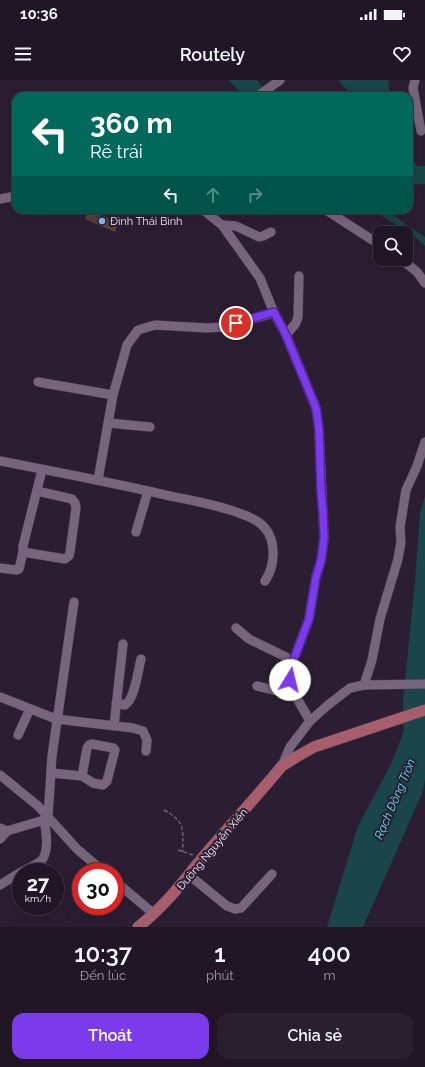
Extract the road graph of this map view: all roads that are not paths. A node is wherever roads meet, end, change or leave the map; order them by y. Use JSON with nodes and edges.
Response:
{"nodes":[{"id":1,"x":415,"y":80,"type":"edge"},
{"id":2,"x":278,"y":82,"type":"edge"},
{"id":3,"x":264,"y":92,"type":"edge"},
{"id":4,"x":421,"y":131,"type":"dead end"},
{"id":5,"x":12,"y":197,"type":"edge"},
{"id":6,"x":0,"y":199,"type":"edge"},
{"id":7,"x":208,"y":214,"type":"edge"},
{"id":8,"x":332,"y":214,"type":"edge"},
{"id":9,"x":222,"y":225,"type":"junction"},
{"id":10,"x":271,"y":232,"type":"dead end"},
{"id":11,"x":373,"y":240,"type":"edge"},
{"id":12,"x":410,"y":266,"type":"edge"},
{"id":13,"x":299,"y":276,"type":"dead end"},
{"id":14,"x":425,"y":283,"type":"edge"},
{"id":15,"x":274,"y":312,"type":"junction"},
{"id":16,"x":286,"y":335,"type":"junction"},
{"id":17,"x":38,"y":382,"type":"dead end"},
{"id":18,"x":114,"y":396,"type":"junction"},
{"id":19,"x":109,"y":423,"type":"junction"},
{"id":20,"x":150,"y":427,"type":"dead end"},
{"id":21,"x":425,"y":442,"type":"edge"},
{"id":22,"x":0,"y":461,"type":"edge"},
{"id":23,"x":42,"y":470,"type":"junction"},
{"id":24,"x":98,"y":480,"type":"junction"},
{"id":25,"x":37,"y":491,"type":"junction"},
{"id":26,"x":148,"y":491,"type":"junction"},
{"id":27,"x":136,"y":532,"type":"dead end"},
{"id":28,"x":23,"y":552,"type":"junction"},
{"id":29,"x":0,"y":568,"type":"edge"},
{"id":30,"x":265,"y":581,"type":"dead end"},
{"id":31,"x":74,"y":602,"type":"dead end"},
{"id":32,"x":236,"y":628,"type":"dead end"},
{"id":33,"x":123,"y":644,"type":"dead end"},
{"id":34,"x":141,"y":659,"type":"dead end"},
{"id":35,"x":292,"y":664,"type":"junction"},
{"id":36,"x":364,"y":684,"type":"junction"},
{"id":37,"x":425,"y":684,"type":"edge"},
{"id":38,"x":258,"y":686,"type":"dead end"},
{"id":39,"x":295,"y":695,"type":"junction"},
{"id":40,"x":0,"y":697,"type":"edge"},
{"id":41,"x":116,"y":703,"type":"junction"},
{"id":42,"x":30,"y":709,"type":"junction"},
{"id":43,"x":425,"y":710,"type":"edge"},
{"id":44,"x":56,"y":719,"type":"junction"},
{"id":45,"x":310,"y":721,"type":"junction"},
{"id":46,"x":114,"y":726,"type":"junction"},
{"id":47,"x":18,"y":735,"type":"dead end"},
{"id":48,"x":146,"y":751,"type":"dead end"},
{"id":49,"x":282,"y":766,"type":"junction"},
{"id":50,"x":51,"y":773,"type":"junction"},
{"id":51,"x":0,"y":776,"type":"edge"},
{"id":52,"x":82,"y":776,"type":"junction"},
{"id":53,"x":46,"y":818,"type":"junction"},
{"id":54,"x":4,"y":830,"type":"edge"},
{"id":55,"x":0,"y":839,"type":"edge"},
{"id":56,"x":37,"y":863,"type":"edge"},
{"id":57,"x":93,"y":863,"type":"edge"},
{"id":58,"x":272,"y":874,"type":"dead end"},
{"id":59,"x":189,"y":875,"type":"junction"},
{"id":60,"x":12,"y":878,"type":"edge"},
{"id":61,"x":0,"y":885,"type":"edge"},
{"id":62,"x":124,"y":889,"type":"edge"},
{"id":63,"x":154,"y":914,"type":"junction"},
{"id":64,"x":138,"y":927,"type":"edge"}],
"edges":[{"from":1,"to":4,"type":"street"},
{"from":2,"to":3,"type":"street"},
{"from":5,"to":6,"type":"street"},
{"from":7,"to":9,"type":"street"},
{"from":8,"to":11,"type":"street"},
{"from":9,"to":10,"type":"street"},
{"from":9,"to":15,"type":"street"},
{"from":12,"to":14,"type":"street"},
{"from":13,"to":16,"type":"street"},
{"from":15,"to":16,"type":"street"},
{"from":15,"to":18,"type":"street"},
{"from":16,"to":35,"type":"street"},
{"from":17,"to":18,"type":"street"},
{"from":18,"to":19,"type":"street"},
{"from":19,"to":20,"type":"street"},
{"from":19,"to":24,"type":"street"},
{"from":21,"to":36,"type":"street"},
{"from":22,"to":23,"type":"street"},
{"from":23,"to":24,"type":"street"},
{"from":23,"to":25,"type":"street"},
{"from":24,"to":26,"type":"street"},
{"from":25,"to":28,"type":"street"},
{"from":25,"to":28,"type":"street"},
{"from":26,"to":27,"type":"street"},
{"from":26,"to":30,"type":"street"},
{"from":28,"to":29,"type":"street"},
{"from":31,"to":44,"type":"street"},
{"from":32,"to":35,"type":"street"},
{"from":33,"to":41,"type":"street"},
{"from":34,"to":41,"type":"street"},
{"from":35,"to":39,"type":"street"},
{"from":36,"to":37,"type":"street","name":"Đường Nguyễn Xiển"},
{"from":36,"to":45,"type":"street","name":"Đường Nguyễn Xiển"},
{"from":38,"to":39,"type":"street"},
{"from":39,"to":45,"type":"street"},
{"from":40,"to":42,"type":"street"},
{"from":41,"to":46,"type":"street"},
{"from":42,"to":44,"type":"street"},
{"from":42,"to":47,"type":"street"},
{"from":43,"to":49,"type":"main road","name":"Đường Nguyễn Xiển"},
{"from":44,"to":46,"type":"street"},
{"from":44,"to":50,"type":"street"},
{"from":45,"to":49,"type":"street","name":"Đường Nguyễn Xiển"},
{"from":46,"to":48,"type":"street"},
{"from":49,"to":59,"type":"main road","name":"Đường Nguyễn Xiển"},
{"from":50,"to":52,"type":"street"},
{"from":50,"to":53,"type":"street"},
{"from":51,"to":53,"type":"street"},
{"from":52,"to":52,"type":"street"},
{"from":53,"to":54,"type":"street"},
{"from":53,"to":56,"type":"street"},
{"from":53,"to":57,"type":"street"},
{"from":54,"to":55,"type":"street"},
{"from":58,"to":59,"type":"street"},
{"from":59,"to":63,"type":"main road","name":"Đường Nguyễn Xiển"},
{"from":60,"to":61,"type":"street"},
{"from":62,"to":63,"type":"street"},
{"from":63,"to":64,"type":"main road","name":"Đường Nguyễn Xiển"}]}
